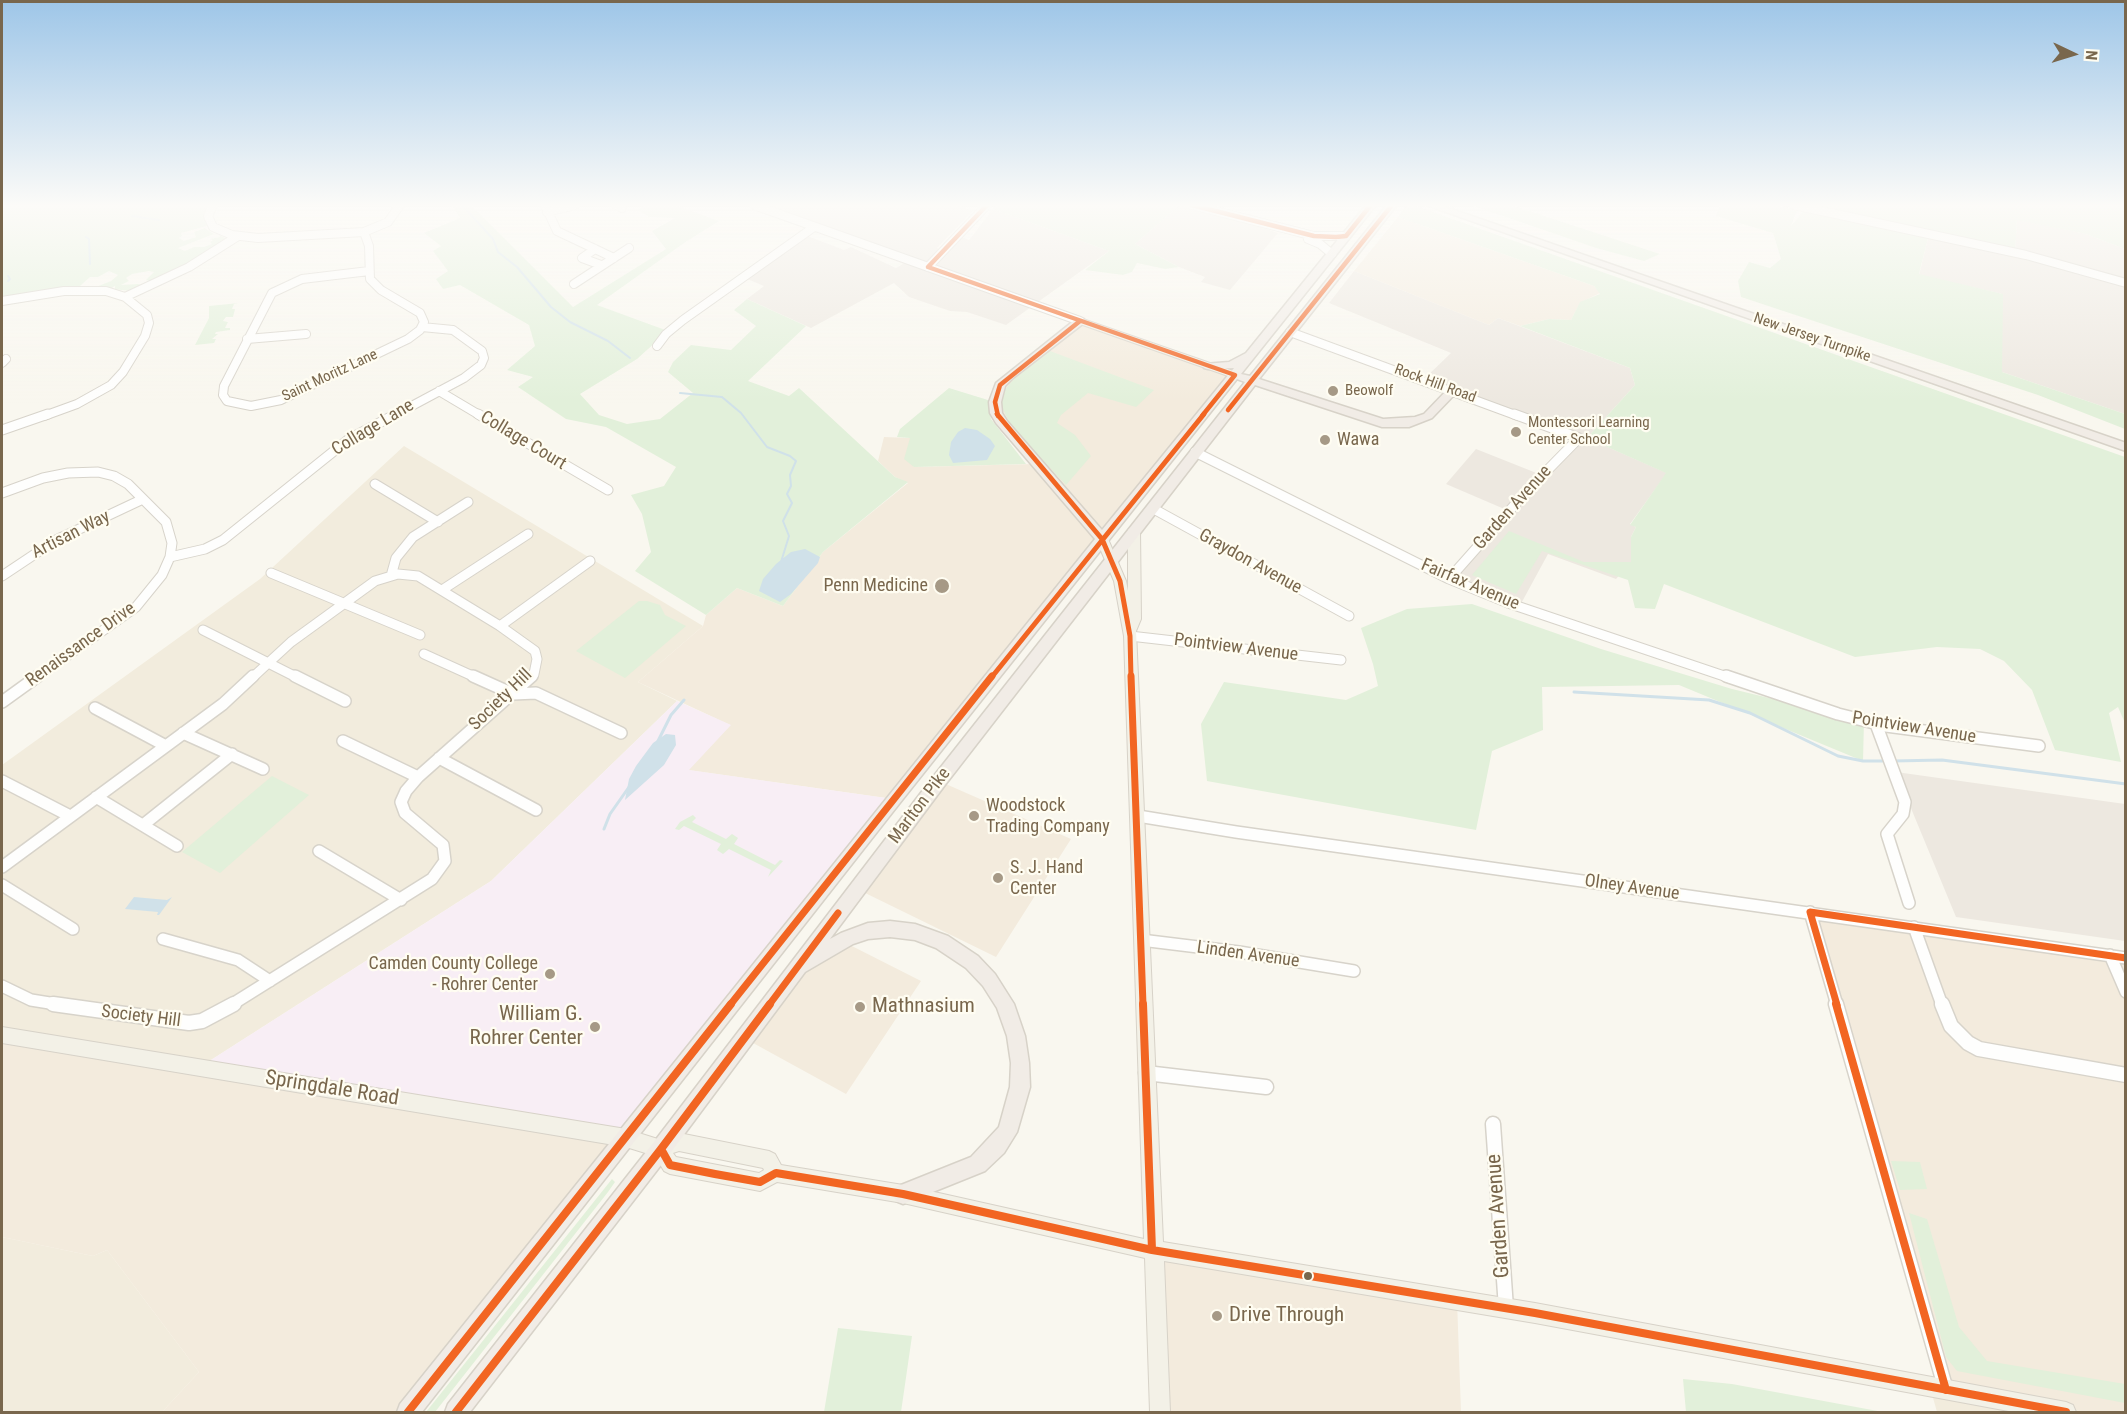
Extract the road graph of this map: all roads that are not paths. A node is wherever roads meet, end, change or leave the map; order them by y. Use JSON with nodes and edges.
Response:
{"nodes":[{"id":1,"x":180,"y":271,"type":"edge"},
{"id":2,"x":369,"y":271,"type":"joint"},
{"id":3,"x":592,"y":271,"type":"edge"},
{"id":4,"x":752,"y":271,"type":"edge"},
{"id":5,"x":939,"y":271,"type":"edge"},
{"id":6,"x":1318,"y":271,"type":"edge"},
{"id":7,"x":1339,"y":271,"type":"edge"},
{"id":8,"x":1621,"y":271,"type":"edge"},
{"id":9,"x":1643,"y":271,"type":"edge"},
{"id":10,"x":2083,"y":271,"type":"edge"},
{"id":11,"x":2126,"y":283,"type":"edge"},
{"id":12,"x":574,"y":284,"type":"dead end"},
{"id":13,"x":125,"y":297,"type":"junction"},
{"id":14,"x":2,"y":302,"type":"edge"},
{"id":15,"x":1080,"y":321,"type":"junction"},
{"id":16,"x":422,"y":327,"type":"junction"},
{"id":17,"x":1290,"y":332,"type":"junction"},
{"id":18,"x":306,"y":334,"type":"dead end"},
{"id":19,"x":247,"y":339,"type":"junction"},
{"id":20,"x":657,"y":346,"type":"dead end"},
{"id":21,"x":1253,"y":352,"type":"junction"},
{"id":22,"x":1208,"y":366,"type":"junction"},
{"id":23,"x":1235,"y":375,"type":"junction"},
{"id":24,"x":1251,"y":381,"type":"junction"},
{"id":25,"x":1453,"y":390,"type":"junction"},
{"id":26,"x":439,"y":391,"type":"junction"},
{"id":27,"x":2,"y":430,"type":"edge"},
{"id":28,"x":1579,"y":438,"type":"joint"},
{"id":29,"x":2126,"y":438,"type":"edge"},
{"id":30,"x":2126,"y":447,"type":"edge"},
{"id":31,"x":1195,"y":452,"type":"junction"},
{"id":32,"x":375,"y":484,"type":"dead end"},
{"id":33,"x":608,"y":490,"type":"dead end"},
{"id":34,"x":2,"y":493,"type":"edge"},
{"id":35,"x":143,"y":500,"type":"junction"},
{"id":36,"x":468,"y":502,"type":"dead end"},
{"id":37,"x":1152,"y":508,"type":"junction"},
{"id":38,"x":438,"y":522,"type":"junction"},
{"id":39,"x":1134,"y":530,"type":"junction"},
{"id":40,"x":528,"y":534,"type":"dead end"},
{"id":41,"x":1102,"y":539,"type":"junction"},
{"id":42,"x":170,"y":557,"type":"junction"},
{"id":43,"x":1112,"y":560,"type":"junction"},
{"id":44,"x":590,"y":561,"type":"dead end"},
{"id":45,"x":271,"y":573,"type":"dead end"},
{"id":46,"x":2,"y":576,"type":"edge"},
{"id":47,"x":391,"y":576,"type":"junction"},
{"id":48,"x":1449,"y":579,"type":"junction"},
{"id":49,"x":442,"y":590,"type":"junction"},
{"id":50,"x":344,"y":602,"type":"junction"},
{"id":51,"x":1348,"y":616,"type":"dead end"},
{"id":52,"x":500,"y":626,"type":"junction"},
{"id":53,"x":203,"y":630,"type":"dead end"},
{"id":54,"x":420,"y":636,"type":"dead end"},
{"id":55,"x":1130,"y":636,"type":"junction"},
{"id":56,"x":424,"y":654,"type":"dead end"},
{"id":57,"x":1341,"y":660,"type":"dead end"},
{"id":58,"x":267,"y":662,"type":"junction"},
{"id":59,"x":1758,"y":688,"type":"joint"},
{"id":60,"x":513,"y":694,"type":"junction"},
{"id":61,"x":345,"y":701,"type":"dead end"},
{"id":62,"x":2,"y":702,"type":"edge"},
{"id":63,"x":95,"y":708,"type":"dead end"},
{"id":64,"x":1876,"y":724,"type":"junction"},
{"id":65,"x":183,"y":733,"type":"junction"},
{"id":66,"x":621,"y":733,"type":"dead end"},
{"id":67,"x":343,"y":741,"type":"dead end"},
{"id":68,"x":166,"y":746,"type":"junction"},
{"id":69,"x":2039,"y":746,"type":"dead end"},
{"id":70,"x":232,"y":754,"type":"junction"},
{"id":71,"x":439,"y":758,"type":"junction"},
{"id":72,"x":263,"y":769,"type":"dead end"},
{"id":73,"x":418,"y":777,"type":"junction"},
{"id":74,"x":2,"y":781,"type":"edge"},
{"id":75,"x":96,"y":797,"type":"junction"},
{"id":76,"x":536,"y":810,"type":"dead end"},
{"id":77,"x":70,"y":816,"type":"junction"},
{"id":78,"x":1138,"y":816,"type":"junction"},
{"id":79,"x":143,"y":825,"type":"junction"},
{"id":80,"x":177,"y":846,"type":"dead end"},
{"id":81,"x":319,"y":851,"type":"dead end"},
{"id":82,"x":2,"y":867,"type":"edge"},
{"id":83,"x":2,"y":885,"type":"edge"},
{"id":84,"x":401,"y":900,"type":"junction"},
{"id":85,"x":1909,"y":903,"type":"dead end"},
{"id":86,"x":1810,"y":912,"type":"junction"},
{"id":87,"x":1914,"y":927,"type":"junction"},
{"id":88,"x":73,"y":929,"type":"dead end"},
{"id":89,"x":163,"y":939,"type":"dead end"},
{"id":90,"x":1141,"y":940,"type":"junction"},
{"id":91,"x":2110,"y":955,"type":"junction"},
{"id":92,"x":2126,"y":958,"type":"edge"},
{"id":93,"x":798,"y":967,"type":"junction"},
{"id":94,"x":1354,"y":971,"type":"dead end"},
{"id":95,"x":270,"y":981,"type":"junction"},
{"id":96,"x":2,"y":986,"type":"edge"},
{"id":97,"x":2126,"y":992,"type":"edge"},
{"id":98,"x":2,"y":1035,"type":"edge"},
{"id":99,"x":1146,"y":1073,"type":"junction"},
{"id":100,"x":2126,"y":1075,"type":"edge"},
{"id":101,"x":1266,"y":1088,"type":"dead end"},
{"id":102,"x":1493,"y":1124,"type":"dead end"},
{"id":103,"x":626,"y":1138,"type":"junction"},
{"id":104,"x":661,"y":1149,"type":"junction"},
{"id":105,"x":903,"y":1194,"type":"junction"},
{"id":106,"x":1152,"y":1250,"type":"junction"},
{"id":107,"x":1506,"y":1308,"type":"junction"},
{"id":108,"x":1946,"y":1390,"type":"junction"},
{"id":109,"x":2039,"y":1410,"type":"edge"},
{"id":110,"x":408,"y":1413,"type":"edge"},
{"id":111,"x":456,"y":1413,"type":"edge"},
{"id":112,"x":1160,"y":1413,"type":"edge"},
{"id":113,"x":2066,"y":1413,"type":"edge"}],
"edges":[{"from":1,"to":13,"type":"street"},
{"from":2,"to":16,"type":"street"},
{"from":2,"to":19,"type":"street","name":"Saint Moritz Lane"},
{"from":3,"to":12,"type":"street"},
{"from":4,"to":20,"type":"street"},
{"from":5,"to":15,"type":"street"},
{"from":6,"to":21,"type":"highway","name":"Marlton Pike"},
{"from":7,"to":17,"type":"highway","name":"Marlton Pike"},
{"from":8,"to":30,"type":"highway","name":"New Jersey Turnpike"},
{"from":9,"to":29,"type":"highway","name":"New Jersey Turnpike"},
{"from":10,"to":11,"type":"street"},
{"from":13,"to":14,"type":"street"},
{"from":13,"to":27,"type":"street"},
{"from":15,"to":22,"type":"main road"},
{"from":15,"to":41,"type":"highway"},
{"from":16,"to":19,"type":"street","name":"Saint Moritz Lane"},
{"from":16,"to":26,"type":"street","name":"Collage Lane"},
{"from":17,"to":24,"type":"highway","name":"Marlton Pike"},
{"from":17,"to":25,"type":"street","name":"Rock Hill Road"},
{"from":18,"to":19,"type":"street"},
{"from":21,"to":22,"type":"highway"},
{"from":21,"to":23,"type":"highway","name":"Marlton Pike"},
{"from":22,"to":23,"type":"main road"},
{"from":23,"to":24,"type":"highway"},
{"from":23,"to":41,"type":"highway","name":"Marlton Pike"},
{"from":24,"to":25,"type":"highway"},
{"from":24,"to":31,"type":"highway","name":"Marlton Pike"},
{"from":25,"to":28,"type":"street","name":"Rock Hill Road"},
{"from":26,"to":33,"type":"street","name":"Collage Court"},
{"from":26,"to":42,"type":"street","name":"Collage Lane"},
{"from":28,"to":48,"type":"street","name":"Garden Avenue"},
{"from":31,"to":37,"type":"highway","name":"Marlton Pike"},
{"from":31,"to":48,"type":"street","name":"Fairfax Avenue"},
{"from":32,"to":38,"type":"street"},
{"from":34,"to":35,"type":"street"},
{"from":35,"to":42,"type":"street"},
{"from":35,"to":46,"type":"street","name":"Artisan Way"},
{"from":36,"to":38,"type":"street"},
{"from":37,"to":39,"type":"highway","name":"Marlton Pike"},
{"from":37,"to":51,"type":"street","name":"Graydon Avenue"},
{"from":38,"to":47,"type":"street"},
{"from":39,"to":43,"type":"highway","name":"Marlton Pike"},
{"from":39,"to":55,"type":"main road"},
{"from":40,"to":49,"type":"street"},
{"from":41,"to":43,"type":"main road"},
{"from":41,"to":103,"type":"highway","name":"Marlton Pike"},
{"from":42,"to":62,"type":"street","name":"Renaissance Drive"},
{"from":43,"to":55,"type":"main road"},
{"from":43,"to":93,"type":"highway","name":"Marlton Pike"},
{"from":44,"to":52,"type":"street"},
{"from":45,"to":50,"type":"street"},
{"from":47,"to":49,"type":"street","name":"Society Hill"},
{"from":47,"to":50,"type":"street","name":"Society Hill"},
{"from":48,"to":59,"type":"street","name":"Fairfax Avenue"},
{"from":49,"to":52,"type":"street","name":"Society Hill"},
{"from":50,"to":54,"type":"street"},
{"from":50,"to":58,"type":"street","name":"Society Hill"},
{"from":52,"to":60,"type":"street","name":"Society Hill"},
{"from":53,"to":58,"type":"street"},
{"from":55,"to":57,"type":"street","name":"Pointview Avenue"},
{"from":55,"to":78,"type":"main road"},
{"from":56,"to":60,"type":"street"},
{"from":58,"to":61,"type":"street"},
{"from":58,"to":65,"type":"street","name":"Society Hill"},
{"from":59,"to":64,"type":"street","name":"Pointview Avenue"},
{"from":60,"to":66,"type":"street"},
{"from":60,"to":71,"type":"street","name":"Society Hill"},
{"from":63,"to":68,"type":"street"},
{"from":64,"to":69,"type":"street","name":"Pointview Avenue"},
{"from":64,"to":85,"type":"street"},
{"from":65,"to":68,"type":"street","name":"Society Hill"},
{"from":65,"to":70,"type":"street"},
{"from":67,"to":73,"type":"street"},
{"from":68,"to":75,"type":"street","name":"Society Hill"},
{"from":70,"to":72,"type":"street"},
{"from":70,"to":79,"type":"street"},
{"from":71,"to":73,"type":"street","name":"Society Hill"},
{"from":71,"to":76,"type":"street"},
{"from":73,"to":84,"type":"street","name":"Society Hill"},
{"from":74,"to":77,"type":"street"},
{"from":75,"to":77,"type":"street","name":"Society Hill"},
{"from":75,"to":79,"type":"street"},
{"from":77,"to":82,"type":"street","name":"Society Hill"},
{"from":78,"to":86,"type":"street","name":"Olney Avenue"},
{"from":78,"to":90,"type":"main road"},
{"from":79,"to":80,"type":"street"},
{"from":81,"to":84,"type":"street"},
{"from":83,"to":88,"type":"street"},
{"from":84,"to":95,"type":"street","name":"Society Hill"},
{"from":86,"to":87,"type":"street","name":"Olney Avenue"},
{"from":86,"to":108,"type":"street"},
{"from":87,"to":91,"type":"street","name":"Olney Avenue"},
{"from":87,"to":100,"type":"street"},
{"from":89,"to":95,"type":"street"},
{"from":90,"to":94,"type":"street","name":"Linden Avenue"},
{"from":90,"to":99,"type":"main road"},
{"from":91,"to":92,"type":"street","name":"Olney Avenue"},
{"from":91,"to":97,"type":"street"},
{"from":93,"to":104,"type":"highway","name":"Marlton Pike"},
{"from":93,"to":105,"type":"highway"},
{"from":95,"to":96,"type":"street","name":"Society Hill"},
{"from":98,"to":103,"type":"main road","name":"Springdale Road"},
{"from":99,"to":101,"type":"street"},
{"from":99,"to":106,"type":"main road"},
{"from":102,"to":107,"type":"street","name":"Garden Avenue"},
{"from":103,"to":104,"type":"main road","name":"Springdale Road"},
{"from":103,"to":110,"type":"highway","name":"Marlton Pike"},
{"from":104,"to":105,"type":"main road","name":"Springdale Road"},
{"from":104,"to":111,"type":"highway","name":"Marlton Pike"},
{"from":105,"to":106,"type":"main road","name":"Springdale Road"},
{"from":106,"to":107,"type":"main road","name":"Springdale Road"},
{"from":106,"to":112,"type":"main road"},
{"from":107,"to":108,"type":"main road","name":"Springdale Road"},
{"from":108,"to":109,"type":"main road","name":"Springdale Road"},
{"from":109,"to":113,"type":"main road","name":"Springdale Road"}]}
